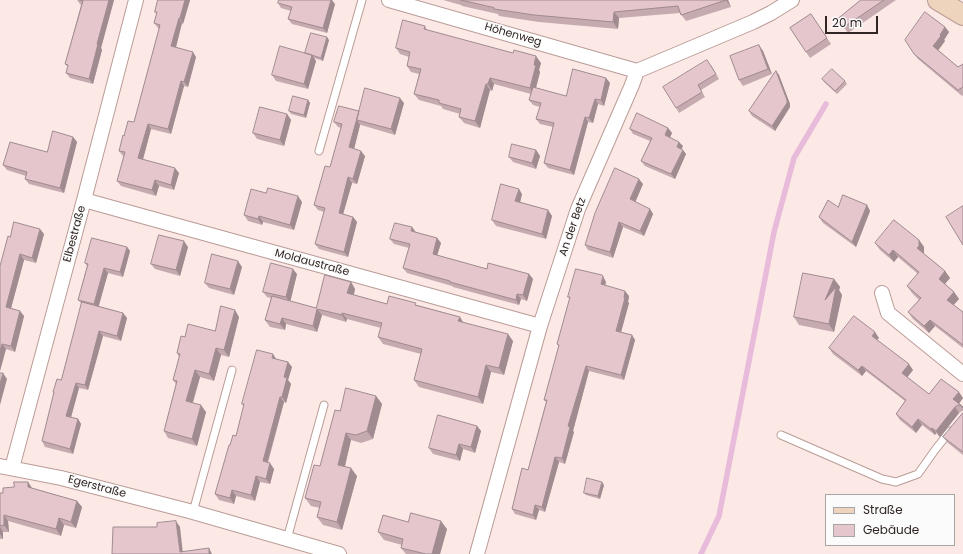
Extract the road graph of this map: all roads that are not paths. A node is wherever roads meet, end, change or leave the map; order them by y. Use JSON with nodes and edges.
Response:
{"nodes":[{"id":1,"x":136,"y":0,"type":"edge"},
{"id":2,"x":362,"y":0,"type":"edge"},
{"id":3,"x":389,"y":0,"type":"edge"},
{"id":4,"x":792,"y":0,"type":"edge"},
{"id":5,"x":938,"y":0,"type":"edge"},
{"id":6,"x":963,"y":15,"type":"edge"},
{"id":7,"x":637,"y":71,"type":"junction"},
{"id":8,"x":319,"y":151,"type":"dead end"},
{"id":9,"x":84,"y":200,"type":"junction"},
{"id":10,"x":882,"y":293,"type":"dead end"},
{"id":11,"x":540,"y":326,"type":"junction"},
{"id":12,"x":232,"y":370,"type":"dead end"},
{"id":13,"x":963,"y":374,"type":"edge"},
{"id":14,"x":324,"y":405,"type":"dead end"},
{"id":15,"x":954,"y":427,"type":"edge"},
{"id":16,"x":781,"y":435,"type":"dead end"},
{"id":17,"x":6,"y":467,"type":"edge"},
{"id":18,"x":193,"y":512,"type":"junction"},
{"id":19,"x":288,"y":539,"type":"junction"},
{"id":20,"x":339,"y":554,"type":"edge"},
{"id":21,"x":477,"y":554,"type":"edge"}],
"edges":[{"from":1,"to":9,"type":"street","name":"Elbestraße"},
{"from":2,"to":8,"type":"lane"},
{"from":3,"to":7,"type":"street","name":"Höhenweg"},
{"from":4,"to":7,"type":"street"},
{"from":5,"to":6,"type":"street"},
{"from":7,"to":11,"type":"street","name":"An der Betz"},
{"from":9,"to":11,"type":"street","name":"Moldaustraße"},
{"from":9,"to":17,"type":"street","name":"Elbestraße"},
{"from":10,"to":13,"type":"street"},
{"from":11,"to":21,"type":"street","name":"An der Betz"},
{"from":12,"to":18,"type":"lane"},
{"from":14,"to":19,"type":"lane"},
{"from":15,"to":16,"type":"lane"},
{"from":17,"to":18,"type":"street","name":"Egerstraße"},
{"from":18,"to":19,"type":"street","name":"Egerstraße"},
{"from":19,"to":20,"type":"street","name":"Egerstraße"}]}
